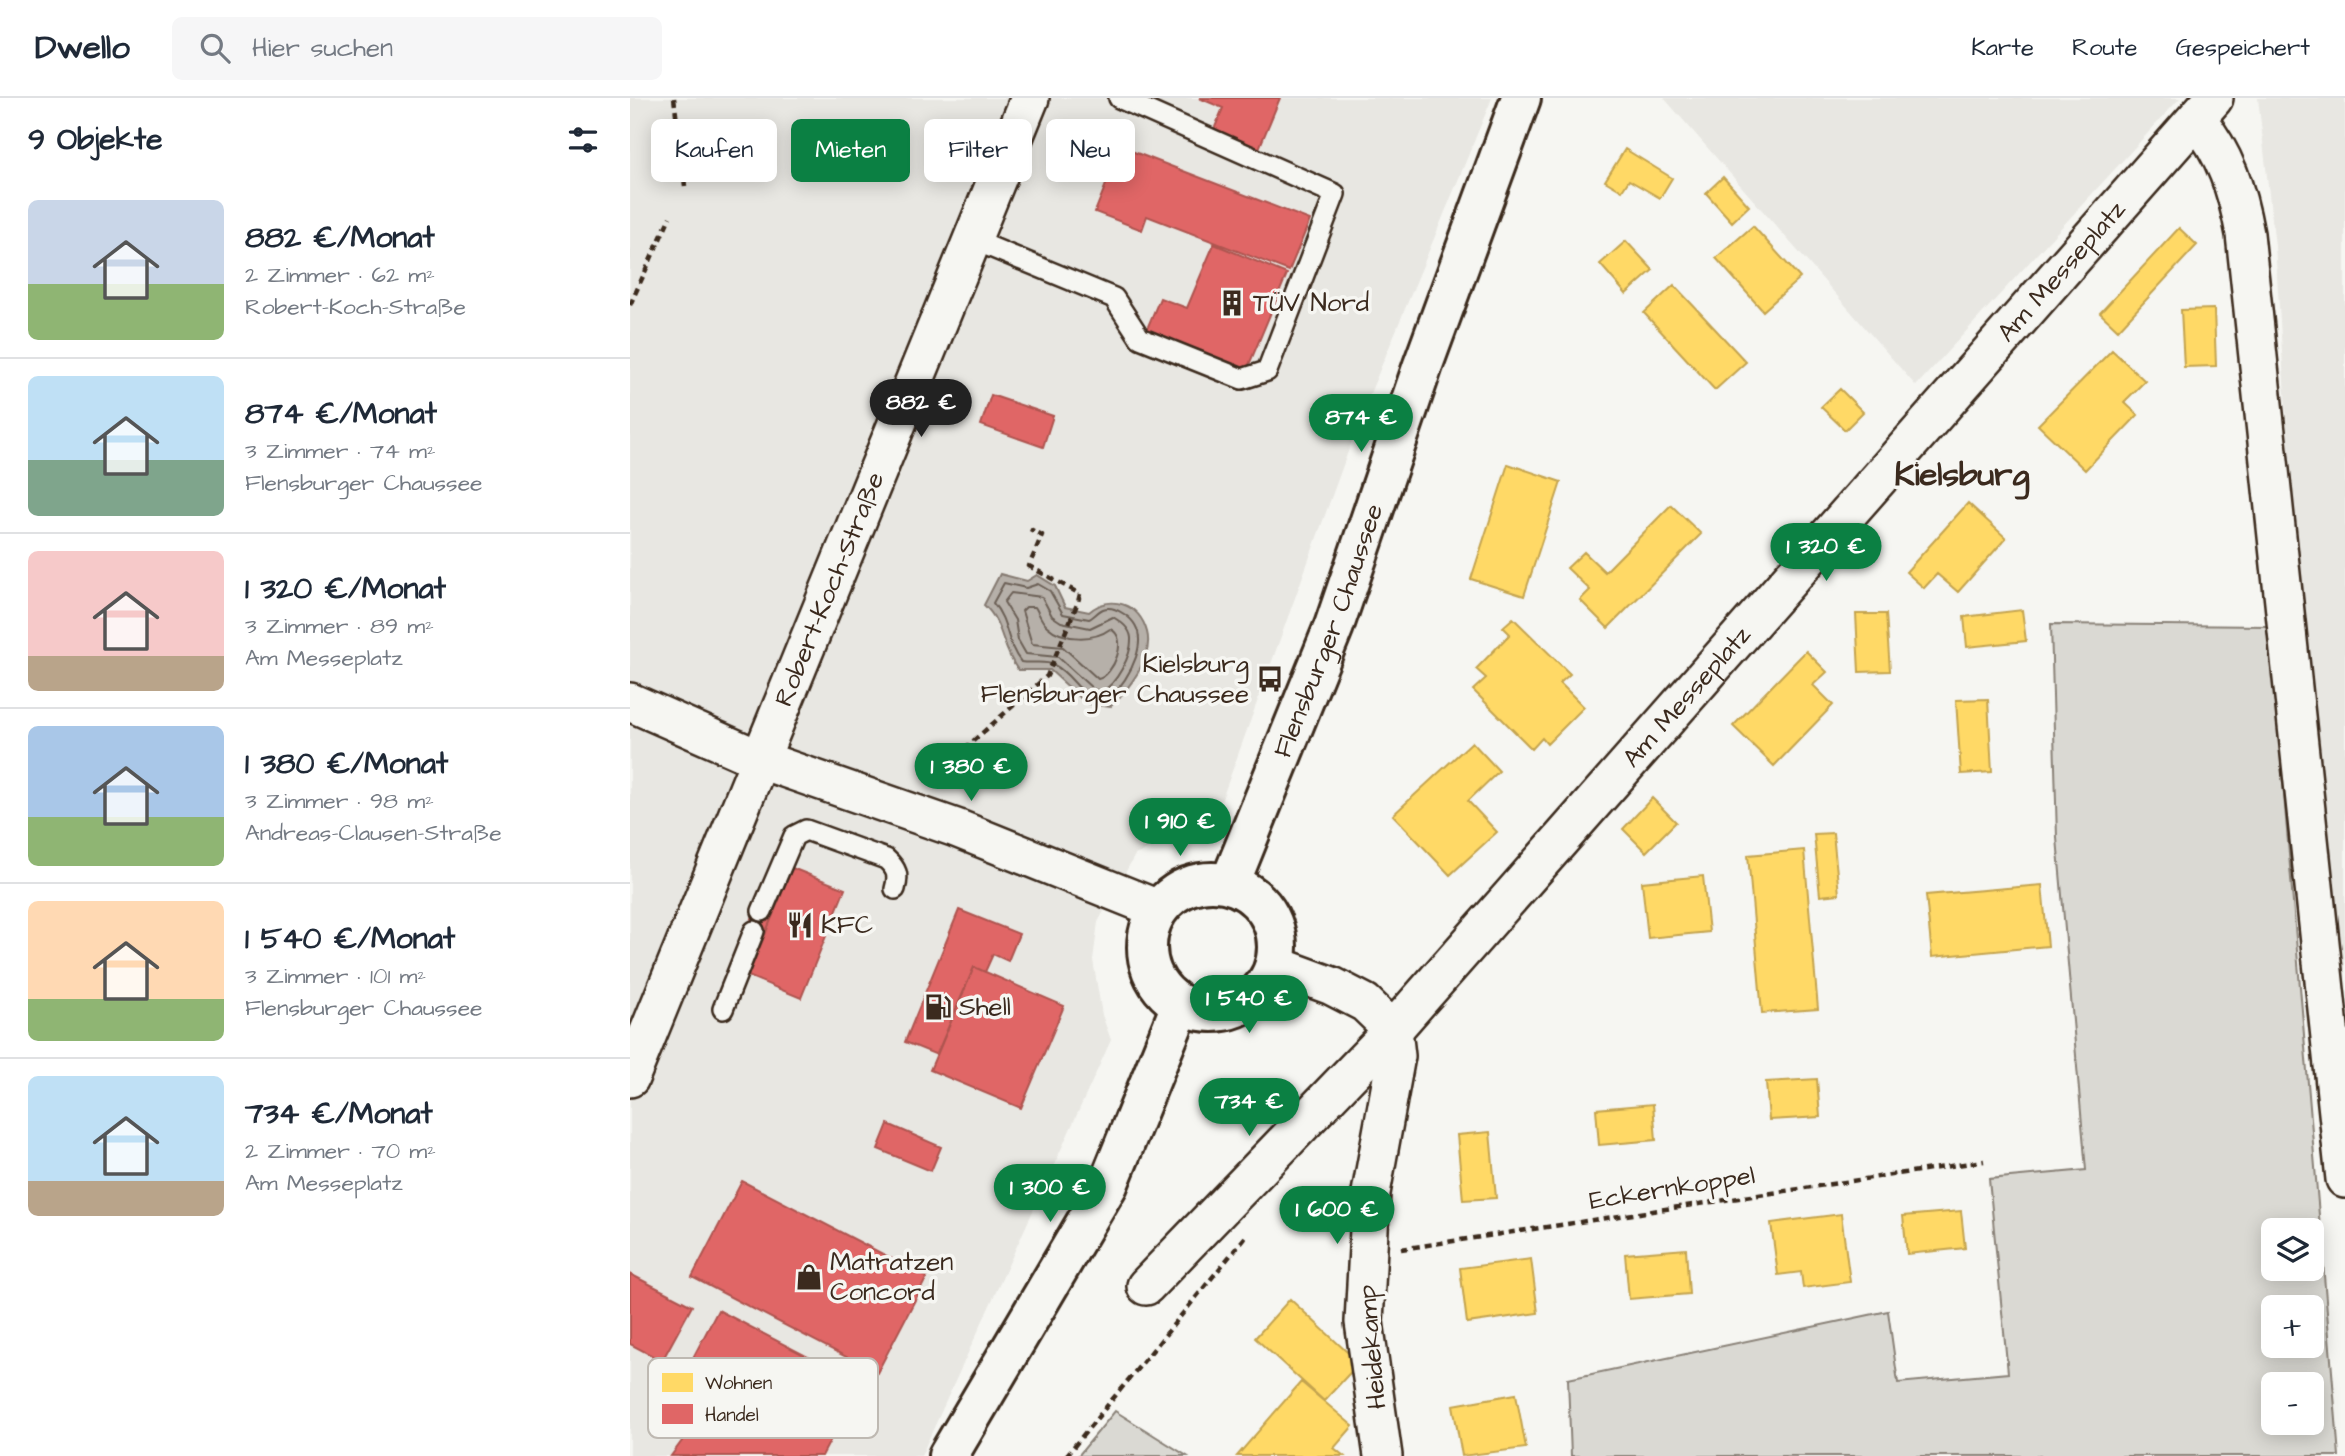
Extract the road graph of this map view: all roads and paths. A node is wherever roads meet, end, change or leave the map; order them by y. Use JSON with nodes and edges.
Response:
{"nodes":[{"id":1,"x":674,"y":98,"type":"edge"},
{"id":2,"x":1030,"y":98,"type":"edge"},
{"id":3,"x":1119,"y":98,"type":"edge"},
{"id":4,"x":1521,"y":98,"type":"edge"},
{"id":5,"x":2206,"y":109,"type":"edge"},
{"id":6,"x":685,"y":186,"type":"dead end"},
{"id":7,"x":670,"y":218,"type":"dead end"},
{"id":8,"x":971,"y":239,"type":"junction"},
{"id":9,"x":630,"y":305,"type":"edge"},
{"id":10,"x":1030,"y":529,"type":"dead end"},
{"id":11,"x":630,"y":702,"type":"edge"},
{"id":12,"x":964,"y":749,"type":"dead end"},
{"id":13,"x":761,"y":760,"type":"junction"},
{"id":14,"x":1230,"y":883,"type":"junction"},
{"id":15,"x":895,"y":889,"type":"dead end"},
{"id":16,"x":1158,"y":909,"type":"junction"},
{"id":17,"x":762,"y":911,"type":"dead end"},
{"id":18,"x":754,"y":931,"type":"dead end"},
{"id":19,"x":1275,"y":965,"type":"junction"},
{"id":20,"x":1181,"y":1005,"type":"junction"},
{"id":21,"x":723,"y":1009,"type":"dead end"},
{"id":22,"x":1392,"y":1030,"type":"junction"},
{"id":23,"x":630,"y":1078,"type":"edge"},
{"id":24,"x":1984,"y":1161,"type":"dead end"},
{"id":25,"x":2345,"y":1179,"type":"edge"},
{"id":26,"x":1366,"y":1254,"type":"junction"},
{"id":27,"x":1146,"y":1286,"type":"dead end"},
{"id":28,"x":948,"y":1456,"type":"edge"},
{"id":29,"x":1383,"y":1456,"type":"edge"}],
"edges":[{"from":1,"to":6,"type":"path"},
{"from":2,"to":8,"type":"street","name":"Robert-Koch-Straße"},
{"from":3,"to":8,"type":"lane"},
{"from":4,"to":14,"type":"main road","name":"Flensburger Chaussee"},
{"from":5,"to":22,"type":"street","name":"Am Messeplatz"},
{"from":5,"to":25,"type":"street"},
{"from":7,"to":9,"type":"path"},
{"from":8,"to":13,"type":"street","name":"Robert-Koch-Straße"},
{"from":10,"to":12,"type":"path"},
{"from":11,"to":13,"type":"street"},
{"from":13,"to":16,"type":"street"},
{"from":13,"to":23,"type":"street","name":"Robert-Koch-Straße"},
{"from":14,"to":16,"type":"main road"},
{"from":14,"to":19,"type":"main road"},
{"from":15,"to":17,"type":"lane"},
{"from":16,"to":20,"type":"main road"},
{"from":18,"to":21,"type":"lane"},
{"from":19,"to":20,"type":"main road"},
{"from":19,"to":22,"type":"street"},
{"from":20,"to":28,"type":"main road"},
{"from":22,"to":26,"type":"street","name":"Heidekamp"},
{"from":22,"to":27,"type":"street","name":"Am Messeplatz"},
{"from":24,"to":26,"type":"path","name":"Eckernkoppel"},
{"from":26,"to":29,"type":"street","name":"Heidekamp"}]}
